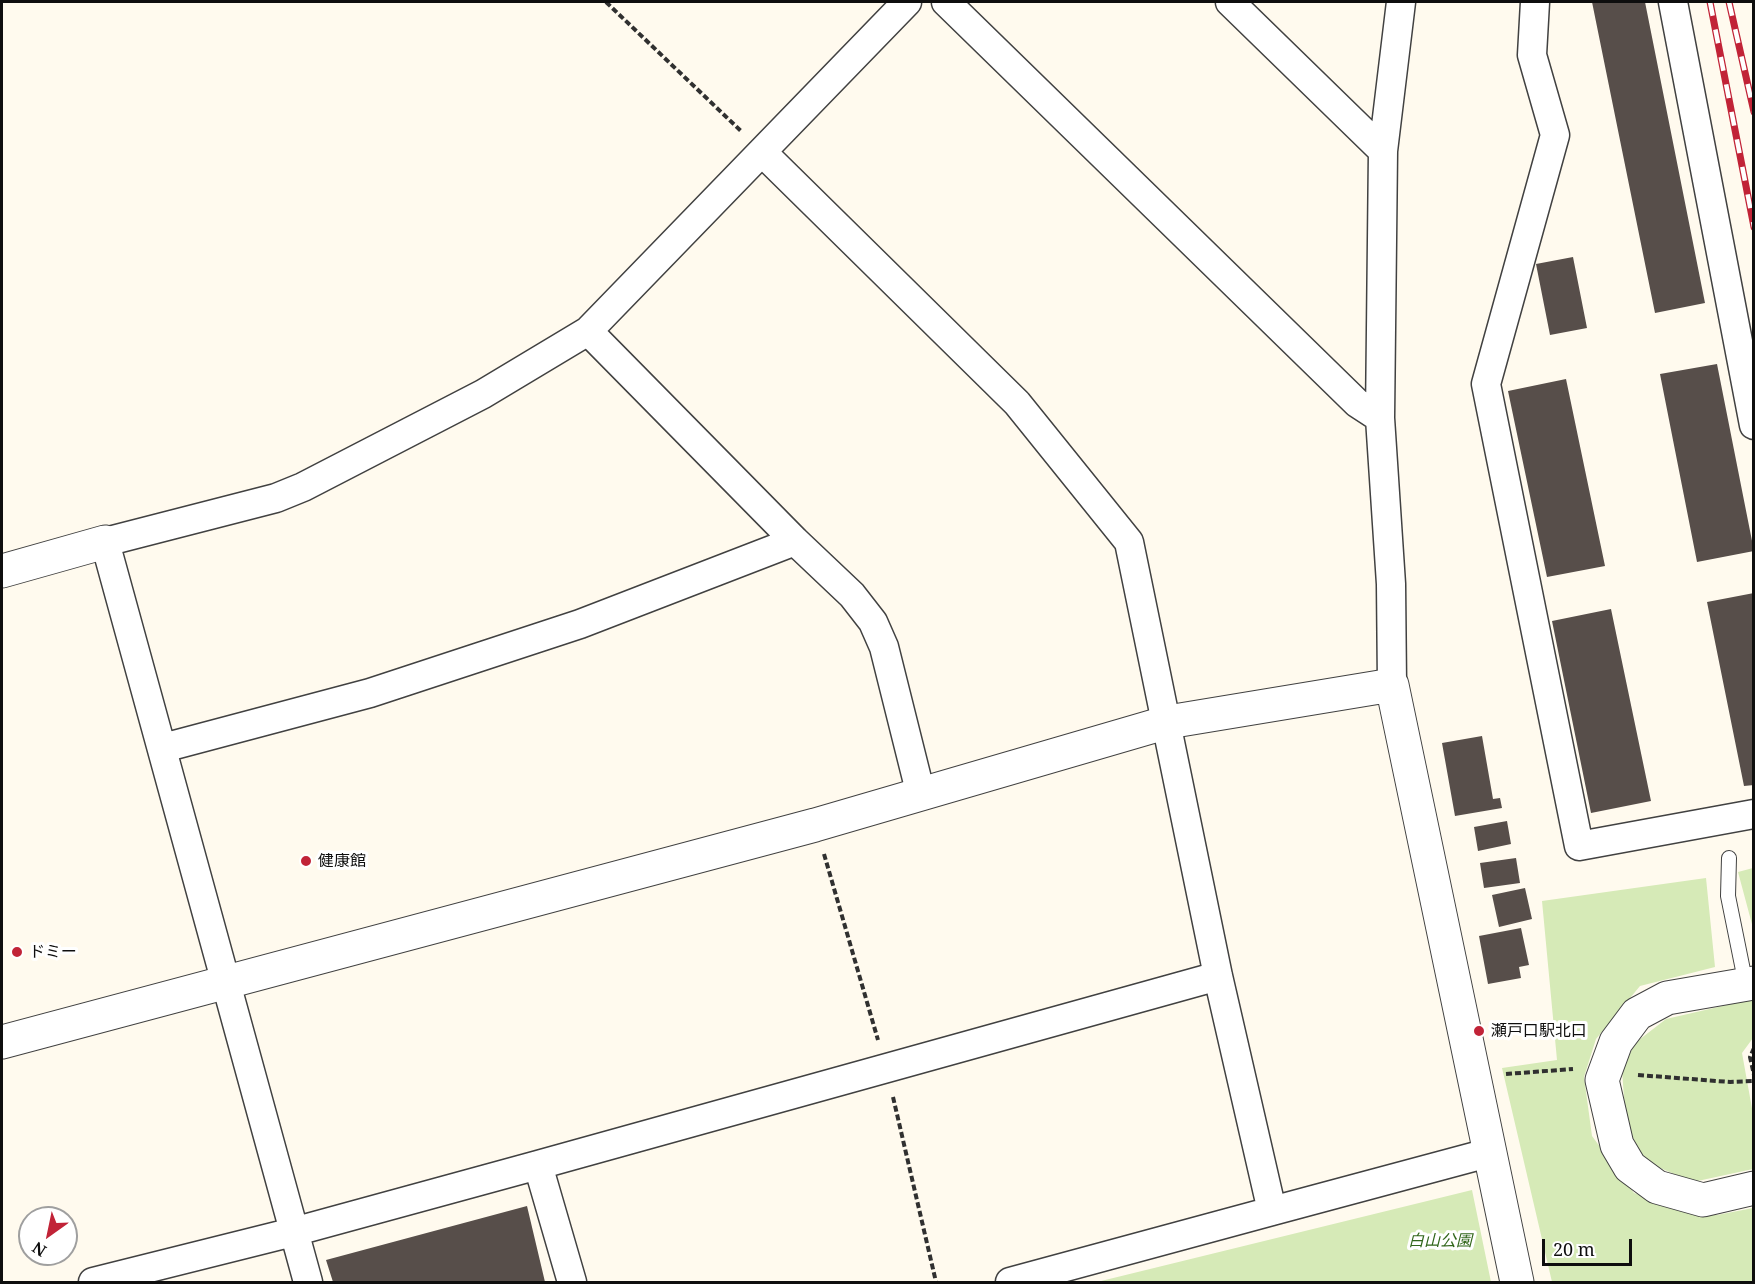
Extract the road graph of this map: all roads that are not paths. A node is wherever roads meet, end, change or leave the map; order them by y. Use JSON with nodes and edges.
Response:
{"nodes":[{"id":1,"x":907,"y":2,"type":"edge"},
{"id":2,"x":946,"y":2,"type":"edge"},
{"id":3,"x":1230,"y":2,"type":"edge"},
{"id":4,"x":1401,"y":2,"type":"edge"},
{"id":5,"x":1535,"y":2,"type":"edge"},
{"id":6,"x":1673,"y":2,"type":"edge"},
{"id":7,"x":1383,"y":151,"type":"junction"},
{"id":8,"x":762,"y":152,"type":"junction"},
{"id":9,"x":588,"y":331,"type":"junction"},
{"id":10,"x":1380,"y":418,"type":"junction"},
{"id":11,"x":1754,"y":425,"type":"edge"},
{"id":12,"x":795,"y":541,"type":"junction"},
{"id":13,"x":105,"y":542,"type":"junction"},
{"id":14,"x":2,"y":571,"type":"edge"},
{"id":15,"x":1392,"y":685,"type":"junction"},
{"id":16,"x":1168,"y":722,"type":"junction"},
{"id":17,"x":163,"y":748,"type":"junction"},
{"id":18,"x":921,"y":795,"type":"junction"},
{"id":19,"x":1754,"y":814,"type":"edge"},
{"id":20,"x":1729,"y":858,"type":"dead end"},
{"id":21,"x":1218,"y":976,"type":"junction"},
{"id":22,"x":228,"y":983,"type":"junction"},
{"id":23,"x":1750,"y":984,"type":"edge"},
{"id":24,"x":2,"y":1042,"type":"edge"},
{"id":25,"x":1488,"y":1153,"type":"junction"},
{"id":26,"x":538,"y":1165,"type":"junction"},
{"id":27,"x":1754,"y":1188,"type":"edge"},
{"id":28,"x":1272,"y":1211,"type":"junction"},
{"id":29,"x":293,"y":1232,"type":"junction"},
{"id":30,"x":93,"y":1282,"type":"edge"},
{"id":31,"x":308,"y":1282,"type":"edge"},
{"id":32,"x":572,"y":1282,"type":"edge"},
{"id":33,"x":1010,"y":1282,"type":"edge"},
{"id":34,"x":1517,"y":1282,"type":"edge"}],
"edges":[{"from":1,"to":8,"type":"street"},
{"from":2,"to":10,"type":"street"},
{"from":3,"to":7,"type":"street"},
{"from":4,"to":7,"type":"street"},
{"from":5,"to":19,"type":"street"},
{"from":6,"to":11,"type":"street"},
{"from":7,"to":10,"type":"street"},
{"from":8,"to":9,"type":"street"},
{"from":8,"to":16,"type":"street"},
{"from":9,"to":12,"type":"street"},
{"from":9,"to":13,"type":"street"},
{"from":10,"to":15,"type":"street"},
{"from":12,"to":17,"type":"street"},
{"from":12,"to":18,"type":"street"},
{"from":13,"to":14,"type":"street"},
{"from":13,"to":17,"type":"street"},
{"from":15,"to":16,"type":"street"},
{"from":15,"to":25,"type":"street"},
{"from":16,"to":18,"type":"street"},
{"from":16,"to":21,"type":"street"},
{"from":17,"to":22,"type":"street"},
{"from":18,"to":22,"type":"street"},
{"from":20,"to":23,"type":"lane"},
{"from":21,"to":26,"type":"street"},
{"from":21,"to":28,"type":"street"},
{"from":22,"to":24,"type":"street"},
{"from":22,"to":29,"type":"street"},
{"from":23,"to":27,"type":"street"},
{"from":25,"to":28,"type":"street"},
{"from":25,"to":34,"type":"street"},
{"from":26,"to":29,"type":"street"},
{"from":26,"to":32,"type":"street"},
{"from":28,"to":33,"type":"street"},
{"from":29,"to":30,"type":"street"},
{"from":29,"to":31,"type":"street"}]}
